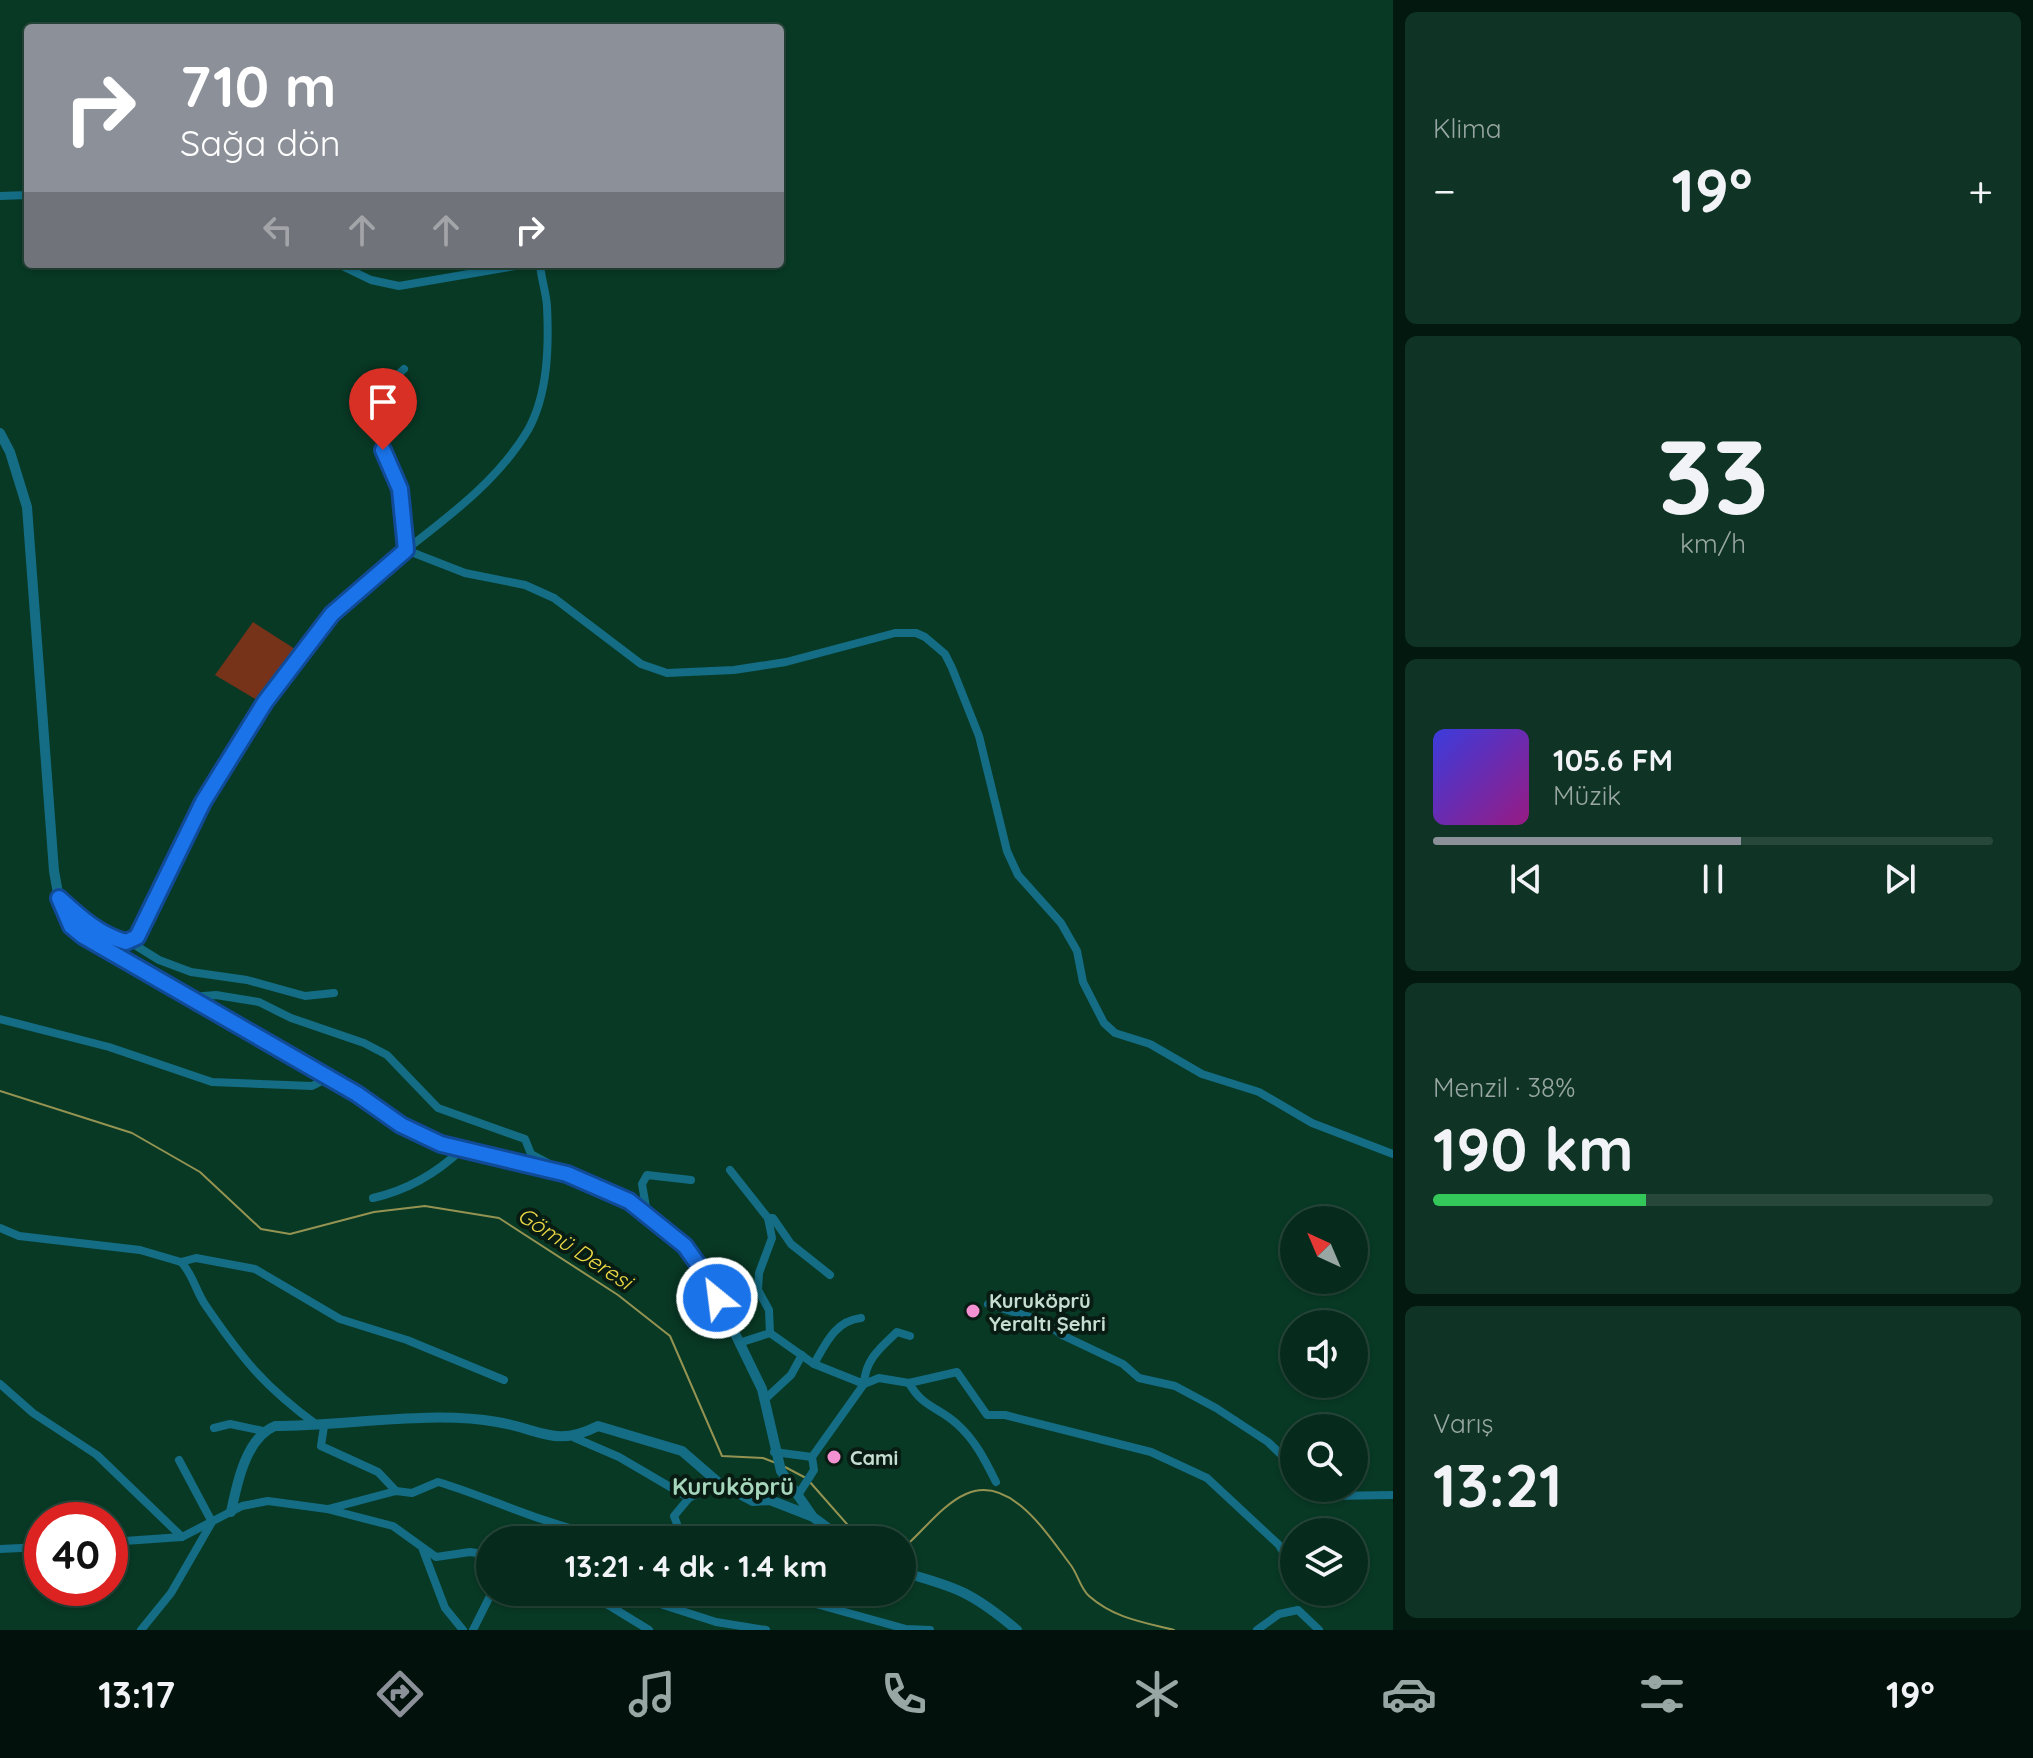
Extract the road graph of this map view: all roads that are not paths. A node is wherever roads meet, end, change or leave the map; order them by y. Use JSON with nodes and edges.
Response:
{"nodes":[{"id":1,"x":24,"y":195,"type":"edge"},
{"id":2,"x":0,"y":196,"type":"edge"},
{"id":3,"x":346,"y":268,"type":"edge"},
{"id":4,"x":504,"y":268,"type":"edge"},
{"id":5,"x":541,"y":268,"type":"edge"},
{"id":6,"x":404,"y":369,"type":"dead end"},
{"id":7,"x":0,"y":433,"type":"edge"},
{"id":8,"x":406,"y":550,"type":"junction"},
{"id":9,"x":59,"y":898,"type":"junction"},
{"id":10,"x":130,"y":942,"type":"junction"},
{"id":11,"x":334,"y":993,"type":"dead end"},
{"id":12,"x":191,"y":997,"type":"junction"},
{"id":13,"x":0,"y":1019,"type":"edge"},
{"id":14,"x":328,"y":1078,"type":"junction"},
{"id":15,"x":462,"y":1149,"type":"junction"},
{"id":16,"x":1393,"y":1154,"type":"edge"},
{"id":17,"x":730,"y":1170,"type":"dead end"},
{"id":18,"x":567,"y":1174,"type":"junction"},
{"id":19,"x":691,"y":1180,"type":"dead end"},
{"id":20,"x":373,"y":1198,"type":"dead end"},
{"id":21,"x":647,"y":1213,"type":"junction"},
{"id":22,"x":768,"y":1218,"type":"junction"},
{"id":23,"x":0,"y":1228,"type":"edge"},
{"id":24,"x":181,"y":1262,"type":"junction"},
{"id":25,"x":830,"y":1275,"type":"dead end"},
{"id":26,"x":988,"y":1304,"type":"dead end"},
{"id":27,"x":861,"y":1318,"type":"dead end"},
{"id":28,"x":770,"y":1333,"type":"junction"},
{"id":29,"x":910,"y":1336,"type":"dead end"},
{"id":30,"x":739,"y":1343,"type":"junction"},
{"id":31,"x":802,"y":1355,"type":"junction"},
{"id":32,"x":814,"y":1364,"type":"junction"},
{"id":33,"x":504,"y":1380,"type":"dead end"},
{"id":34,"x":909,"y":1383,"type":"junction"},
{"id":35,"x":0,"y":1384,"type":"edge"},
{"id":36,"x":864,"y":1384,"type":"junction"},
{"id":37,"x":764,"y":1400,"type":"junction"},
{"id":38,"x":321,"y":1426,"type":"junction"},
{"id":39,"x":214,"y":1428,"type":"dead end"},
{"id":40,"x":263,"y":1431,"type":"junction"},
{"id":41,"x":575,"y":1438,"type":"junction"},
{"id":42,"x":774,"y":1452,"type":"junction"},
{"id":43,"x":1280,"y":1454,"type":"edge"},
{"id":44,"x":812,"y":1457,"type":"junction"},
{"id":45,"x":179,"y":1460,"type":"dead end"},
{"id":46,"x":996,"y":1482,"type":"dead end"},
{"id":47,"x":719,"y":1483,"type":"junction"},
{"id":48,"x":396,"y":1491,"type":"junction"},
{"id":49,"x":801,"y":1491,"type":"junction"},
{"id":50,"x":1368,"y":1495,"type":"edge"},
{"id":51,"x":1393,"y":1495,"type":"edge"},
{"id":52,"x":689,"y":1498,"type":"junction"},
{"id":53,"x":327,"y":1509,"type":"junction"},
{"id":54,"x":231,"y":1512,"type":"junction"},
{"id":55,"x":813,"y":1517,"type":"junction"},
{"id":56,"x":212,"y":1522,"type":"junction"},
{"id":57,"x":567,"y":1526,"type":"edge"},
{"id":58,"x":678,"y":1526,"type":"edge"},
{"id":59,"x":825,"y":1526,"type":"edge"},
{"id":60,"x":182,"y":1537,"type":"junction"},
{"id":61,"x":128,"y":1541,"type":"edge"},
{"id":62,"x":1280,"y":1547,"type":"edge"},
{"id":63,"x":24,"y":1548,"type":"edge"},
{"id":64,"x":0,"y":1549,"type":"edge"},
{"id":65,"x":423,"y":1550,"type":"junction"},
{"id":66,"x":476,"y":1553,"type":"edge"},
{"id":67,"x":916,"y":1577,"type":"edge"},
{"id":68,"x":485,"y":1606,"type":"edge"},
{"id":69,"x":610,"y":1606,"type":"edge"},
{"id":70,"x":666,"y":1606,"type":"edge"},
{"id":71,"x":822,"y":1606,"type":"edge"},
{"id":72,"x":1297,"y":1606,"type":"edge"},
{"id":73,"x":1298,"y":1610,"type":"junction"},
{"id":74,"x":141,"y":1630,"type":"edge"},
{"id":75,"x":463,"y":1630,"type":"edge"},
{"id":76,"x":473,"y":1630,"type":"edge"},
{"id":77,"x":649,"y":1630,"type":"edge"},
{"id":78,"x":766,"y":1630,"type":"edge"},
{"id":79,"x":906,"y":1630,"type":"edge"},
{"id":80,"x":930,"y":1630,"type":"edge"},
{"id":81,"x":1017,"y":1630,"type":"edge"},
{"id":82,"x":1257,"y":1630,"type":"edge"},
{"id":83,"x":1319,"y":1630,"type":"edge"}],
"edges":[{"from":1,"to":2,"type":"street"},
{"from":3,"to":4,"type":"street"},
{"from":5,"to":8,"type":"street"},
{"from":6,"to":8,"type":"street"},
{"from":7,"to":9,"type":"street"},
{"from":8,"to":10,"type":"street"},
{"from":8,"to":16,"type":"street"},
{"from":9,"to":10,"type":"street"},
{"from":9,"to":12,"type":"street"},
{"from":10,"to":11,"type":"street"},
{"from":12,"to":14,"type":"street"},
{"from":12,"to":18,"type":"street"},
{"from":13,"to":14,"type":"street"},
{"from":14,"to":15,"type":"street"},
{"from":15,"to":18,"type":"street"},
{"from":15,"to":20,"type":"street"},
{"from":17,"to":22,"type":"street"},
{"from":18,"to":21,"type":"street"},
{"from":19,"to":21,"type":"street"},
{"from":21,"to":30,"type":"street"},
{"from":22,"to":25,"type":"street"},
{"from":22,"to":28,"type":"street"},
{"from":23,"to":24,"type":"street"},
{"from":24,"to":33,"type":"street"},
{"from":24,"to":38,"type":"street"},
{"from":26,"to":43,"type":"street"},
{"from":27,"to":32,"type":"street"},
{"from":28,"to":30,"type":"street"},
{"from":28,"to":31,"type":"street"},
{"from":29,"to":36,"type":"street"},
{"from":30,"to":37,"type":"street"},
{"from":31,"to":32,"type":"street"},
{"from":31,"to":37,"type":"street"},
{"from":32,"to":36,"type":"street"},
{"from":34,"to":36,"type":"street"},
{"from":34,"to":46,"type":"street"},
{"from":34,"to":62,"type":"street"},
{"from":35,"to":60,"type":"street"},
{"from":36,"to":44,"type":"street"},
{"from":37,"to":42,"type":"street"},
{"from":38,"to":40,"type":"street"},
{"from":38,"to":41,"type":"street"},
{"from":38,"to":48,"type":"street"},
{"from":39,"to":40,"type":"street"},
{"from":40,"to":54,"type":"street"},
{"from":41,"to":47,"type":"street"},
{"from":41,"to":52,"type":"street"},
{"from":42,"to":44,"type":"street"},
{"from":42,"to":49,"type":"street"},
{"from":44,"to":49,"type":"street"},
{"from":45,"to":56,"type":"street"},
{"from":47,"to":52,"type":"street"},
{"from":47,"to":55,"type":"street"},
{"from":48,"to":53,"type":"street"},
{"from":48,"to":57,"type":"street"},
{"from":49,"to":55,"type":"street"},
{"from":50,"to":51,"type":"street"},
{"from":52,"to":58,"type":"street"},
{"from":53,"to":54,"type":"street"},
{"from":53,"to":65,"type":"street"},
{"from":54,"to":56,"type":"street"},
{"from":55,"to":59,"type":"street"},
{"from":56,"to":60,"type":"street"},
{"from":56,"to":74,"type":"street"},
{"from":60,"to":61,"type":"street"},
{"from":63,"to":64,"type":"street"},
{"from":65,"to":66,"type":"street"},
{"from":65,"to":75,"type":"street"},
{"from":67,"to":81,"type":"street"},
{"from":68,"to":76,"type":"street"},
{"from":69,"to":77,"type":"street"},
{"from":70,"to":78,"type":"street"},
{"from":71,"to":79,"type":"street"},
{"from":72,"to":73,"type":"street"},
{"from":73,"to":82,"type":"street"},
{"from":73,"to":83,"type":"street"},
{"from":79,"to":80,"type":"street"}]}
